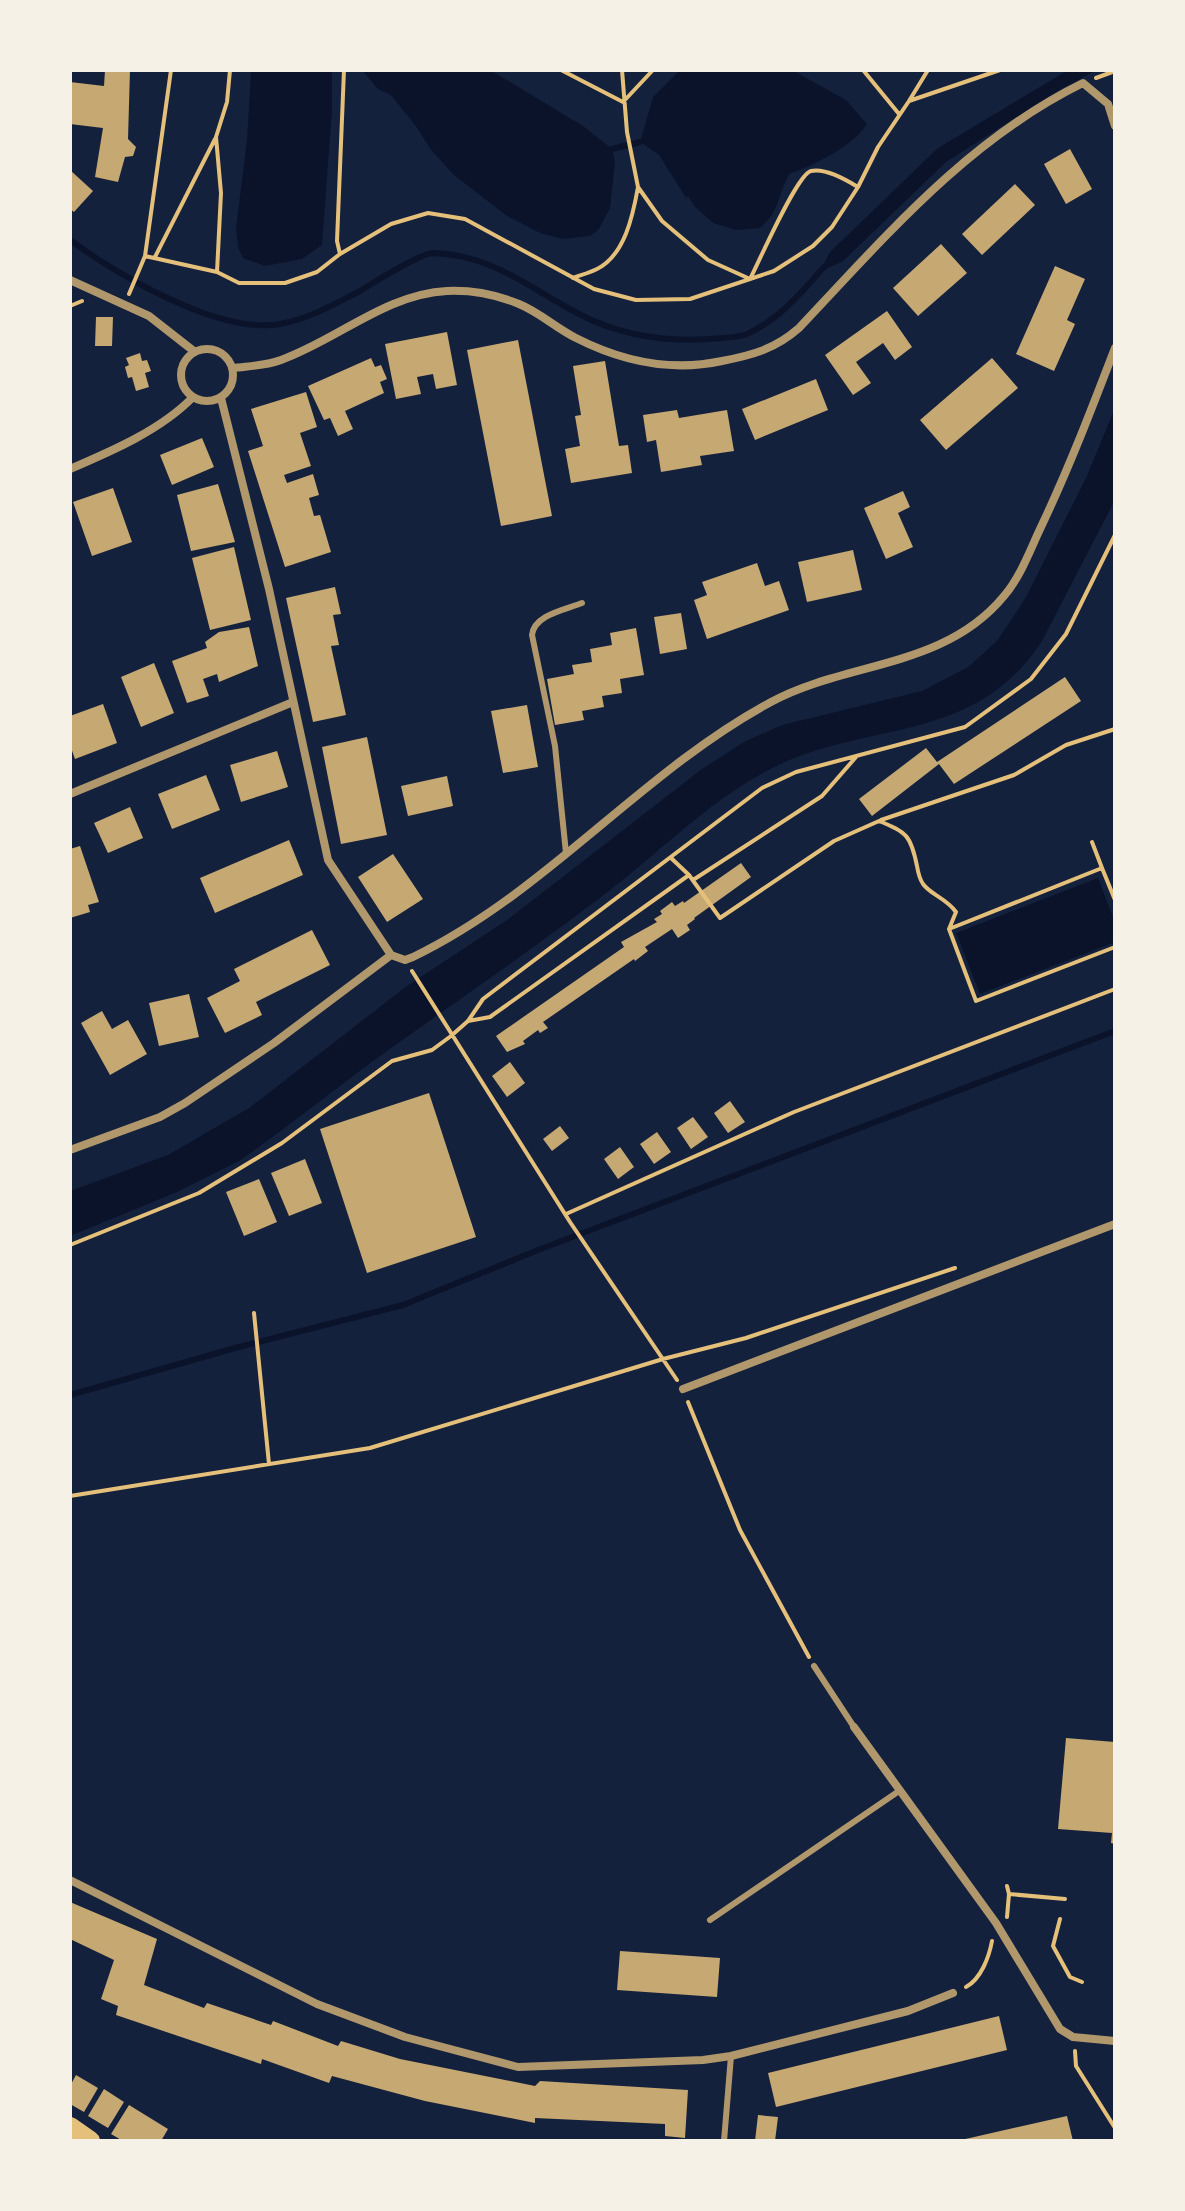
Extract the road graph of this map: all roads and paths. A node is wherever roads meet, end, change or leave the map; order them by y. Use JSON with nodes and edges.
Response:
{"nodes":[{"id":1,"x":171,"y":70,"type":"edge"},
{"id":2,"x":230,"y":70,"type":"edge"},
{"id":3,"x":344,"y":70,"type":"edge"},
{"id":4,"x":561,"y":70,"type":"edge"},
{"id":5,"x":622,"y":70,"type":"edge"},
{"id":6,"x":653,"y":70,"type":"edge"},
{"id":7,"x":863,"y":70,"type":"edge"},
{"id":8,"x":928,"y":70,"type":"edge"},
{"id":9,"x":1000,"y":70,"type":"edge"},
{"id":10,"x":909,"y":101,"type":"junction"},
{"id":11,"x":623,"y":102,"type":"junction"},
{"id":12,"x":900,"y":115,"type":"junction"},
{"id":13,"x":1115,"y":126,"type":"edge"},
{"id":14,"x":216,"y":137,"type":"junction"},
{"id":15,"x":638,"y":187,"type":"junction"},
{"id":16,"x":858,"y":187,"type":"junction"},
{"id":17,"x":340,"y":254,"type":"junction"},
{"id":18,"x":145,"y":256,"type":"junction"},
{"id":19,"x":155,"y":257,"type":"junction"},
{"id":20,"x":217,"y":272,"type":"junction"},
{"id":21,"x":573,"y":278,"type":"junction"},
{"id":22,"x":750,"y":279,"type":"junction"},
{"id":23,"x":70,"y":280,"type":"edge"},
{"id":24,"x":129,"y":294,"type":"dead end"},
{"id":25,"x":1115,"y":348,"type":"edge"},
{"id":26,"x":195,"y":352,"type":"junction"},
{"id":27,"x":233,"y":368,"type":"junction"},
{"id":28,"x":193,"y":397,"type":"junction"},
{"id":29,"x":221,"y":398,"type":"junction"},
{"id":30,"x":70,"y":469,"type":"edge"},
{"id":31,"x":1115,"y":535,"type":"edge"},
{"id":32,"x":582,"y":603,"type":"dead end"},
{"id":33,"x":293,"y":702,"type":"junction"},
{"id":34,"x":1115,"y":729,"type":"edge"},
{"id":35,"x":857,"y":755,"type":"junction"},
{"id":36,"x":70,"y":794,"type":"edge"},
{"id":37,"x":879,"y":821,"type":"junction"},
{"id":38,"x":1092,"y":842,"type":"dead end"},
{"id":39,"x":566,"y":853,"type":"junction"},
{"id":40,"x":671,"y":858,"type":"junction"},
{"id":41,"x":1102,"y":868,"type":"junction"},
{"id":42,"x":691,"y":877,"type":"junction"},
{"id":43,"x":1113,"y":889,"type":"edge"},
{"id":44,"x":1115,"y":900,"type":"edge"},
{"id":45,"x":949,"y":929,"type":"junction"},
{"id":46,"x":1115,"y":947,"type":"edge"},
{"id":47,"x":391,"y":955,"type":"junction"},
{"id":48,"x":410,"y":968,"type":"dead end"},
{"id":49,"x":1115,"y":989,"type":"edge"},
{"id":50,"x":468,"y":1021,"type":"junction"},
{"id":51,"x":451,"y":1036,"type":"junction"},
{"id":52,"x":70,"y":1150,"type":"edge"},
{"id":53,"x":566,"y":1214,"type":"junction"},
{"id":54,"x":1115,"y":1224,"type":"edge"},
{"id":55,"x":70,"y":1245,"type":"edge"},
{"id":56,"x":957,"y":1268,"type":"dead end"},
{"id":57,"x":254,"y":1313,"type":"dead end"},
{"id":58,"x":663,"y":1359,"type":"junction"},
{"id":59,"x":683,"y":1389,"type":"junction"},
{"id":60,"x":269,"y":1464,"type":"junction"},
{"id":61,"x":70,"y":1496,"type":"edge"},
{"id":62,"x":814,"y":1666,"type":"joint"},
{"id":63,"x":854,"y":1727,"type":"joint"},
{"id":64,"x":899,"y":1791,"type":"junction"},
{"id":65,"x":70,"y":1880,"type":"edge"},
{"id":66,"x":1007,"y":1886,"type":"dead end"},
{"id":67,"x":1009,"y":1894,"type":"junction"},
{"id":68,"x":1065,"y":1899,"type":"dead end"},
{"id":69,"x":1060,"y":1919,"type":"dead end"},
{"id":70,"x":710,"y":1920,"type":"dead end"},
{"id":71,"x":1006,"y":1940,"type":"junction"},
{"id":72,"x":989,"y":1958,"type":"dead end"},
{"id":73,"x":1082,"y":1982,"type":"dead end"},
{"id":74,"x":972,"y":1984,"type":"dead end"},
{"id":75,"x":953,"y":1993,"type":"dead end"},
{"id":76,"x":1073,"y":2037,"type":"junction"},
{"id":77,"x":1115,"y":2041,"type":"edge"},
{"id":78,"x":731,"y":2056,"type":"junction"},
{"id":79,"x":70,"y":2127,"type":"edge"},
{"id":80,"x":1115,"y":2128,"type":"edge"},
{"id":81,"x":90,"y":2141,"type":"edge"},
{"id":82,"x":724,"y":2141,"type":"edge"}],
"edges":[{"from":1,"to":18,"type":"path"},
{"from":2,"to":14,"type":"path"},
{"from":3,"to":17,"type":"path"},
{"from":4,"to":11,"type":"path"},
{"from":5,"to":11,"type":"path"},
{"from":6,"to":11,"type":"path"},
{"from":7,"to":12,"type":"path"},
{"from":8,"to":10,"type":"path"},
{"from":9,"to":10,"type":"path"},
{"from":10,"to":12,"type":"path"},
{"from":11,"to":15,"type":"path"},
{"from":12,"to":16,"type":"path"},
{"from":13,"to":27,"type":"street"},
{"from":14,"to":19,"type":"path"},
{"from":14,"to":20,"type":"path"},
{"from":15,"to":21,"type":"path"},
{"from":15,"to":22,"type":"path"},
{"from":16,"to":22,"type":"path"},
{"from":16,"to":22,"type":"path"},
{"from":17,"to":20,"type":"path"},
{"from":17,"to":21,"type":"path"},
{"from":18,"to":19,"type":"path"},
{"from":18,"to":24,"type":"path"},
{"from":19,"to":20,"type":"path"},
{"from":21,"to":22,"type":"path"},
{"from":23,"to":26,"type":"street"},
{"from":25,"to":39,"type":"street"},
{"from":26,"to":27,"type":"street"},
{"from":26,"to":28,"type":"street"},
{"from":27,"to":29,"type":"street"},
{"from":28,"to":29,"type":"street"},
{"from":28,"to":30,"type":"street"},
{"from":29,"to":33,"type":"street"},
{"from":31,"to":35,"type":"path"},
{"from":32,"to":39,"type":"lane"},
{"from":33,"to":36,"type":"street"},
{"from":33,"to":47,"type":"street"},
{"from":34,"to":37,"type":"path"},
{"from":35,"to":40,"type":"path"},
{"from":35,"to":42,"type":"path"},
{"from":37,"to":42,"type":"path"},
{"from":37,"to":45,"type":"path"},
{"from":38,"to":41,"type":"path"},
{"from":39,"to":47,"type":"street"},
{"from":40,"to":42,"type":"path"},
{"from":40,"to":50,"type":"path"},
{"from":41,"to":43,"type":"path"},
{"from":41,"to":45,"type":"path"},
{"from":42,"to":50,"type":"path"},
{"from":43,"to":44,"type":"path"},
{"from":45,"to":46,"type":"path"},
{"from":47,"to":52,"type":"street"},
{"from":48,"to":51,"type":"path"},
{"from":49,"to":53,"type":"path"},
{"from":50,"to":51,"type":"path"},
{"from":51,"to":53,"type":"path"},
{"from":51,"to":55,"type":"path"},
{"from":53,"to":58,"type":"path"},
{"from":54,"to":59,"type":"street"},
{"from":56,"to":58,"type":"path"},
{"from":57,"to":60,"type":"path"},
{"from":58,"to":59,"type":"path"},
{"from":58,"to":60,"type":"path"},
{"from":59,"to":62,"type":"path"},
{"from":60,"to":61,"type":"path"},
{"from":62,"to":63,"type":"lane"},
{"from":63,"to":64,"type":"street"},
{"from":64,"to":70,"type":"lane"},
{"from":64,"to":71,"type":"street"},
{"from":65,"to":78,"type":"street"},
{"from":66,"to":67,"type":"path"},
{"from":67,"to":68,"type":"path"},
{"from":67,"to":71,"type":"path"},
{"from":69,"to":73,"type":"path"},
{"from":71,"to":76,"type":"street"},
{"from":72,"to":74,"type":"path"},
{"from":75,"to":78,"type":"street"},
{"from":76,"to":77,"type":"street"},
{"from":76,"to":80,"type":"path"},
{"from":78,"to":82,"type":"lane"},
{"from":79,"to":81,"type":"main road"}]}
